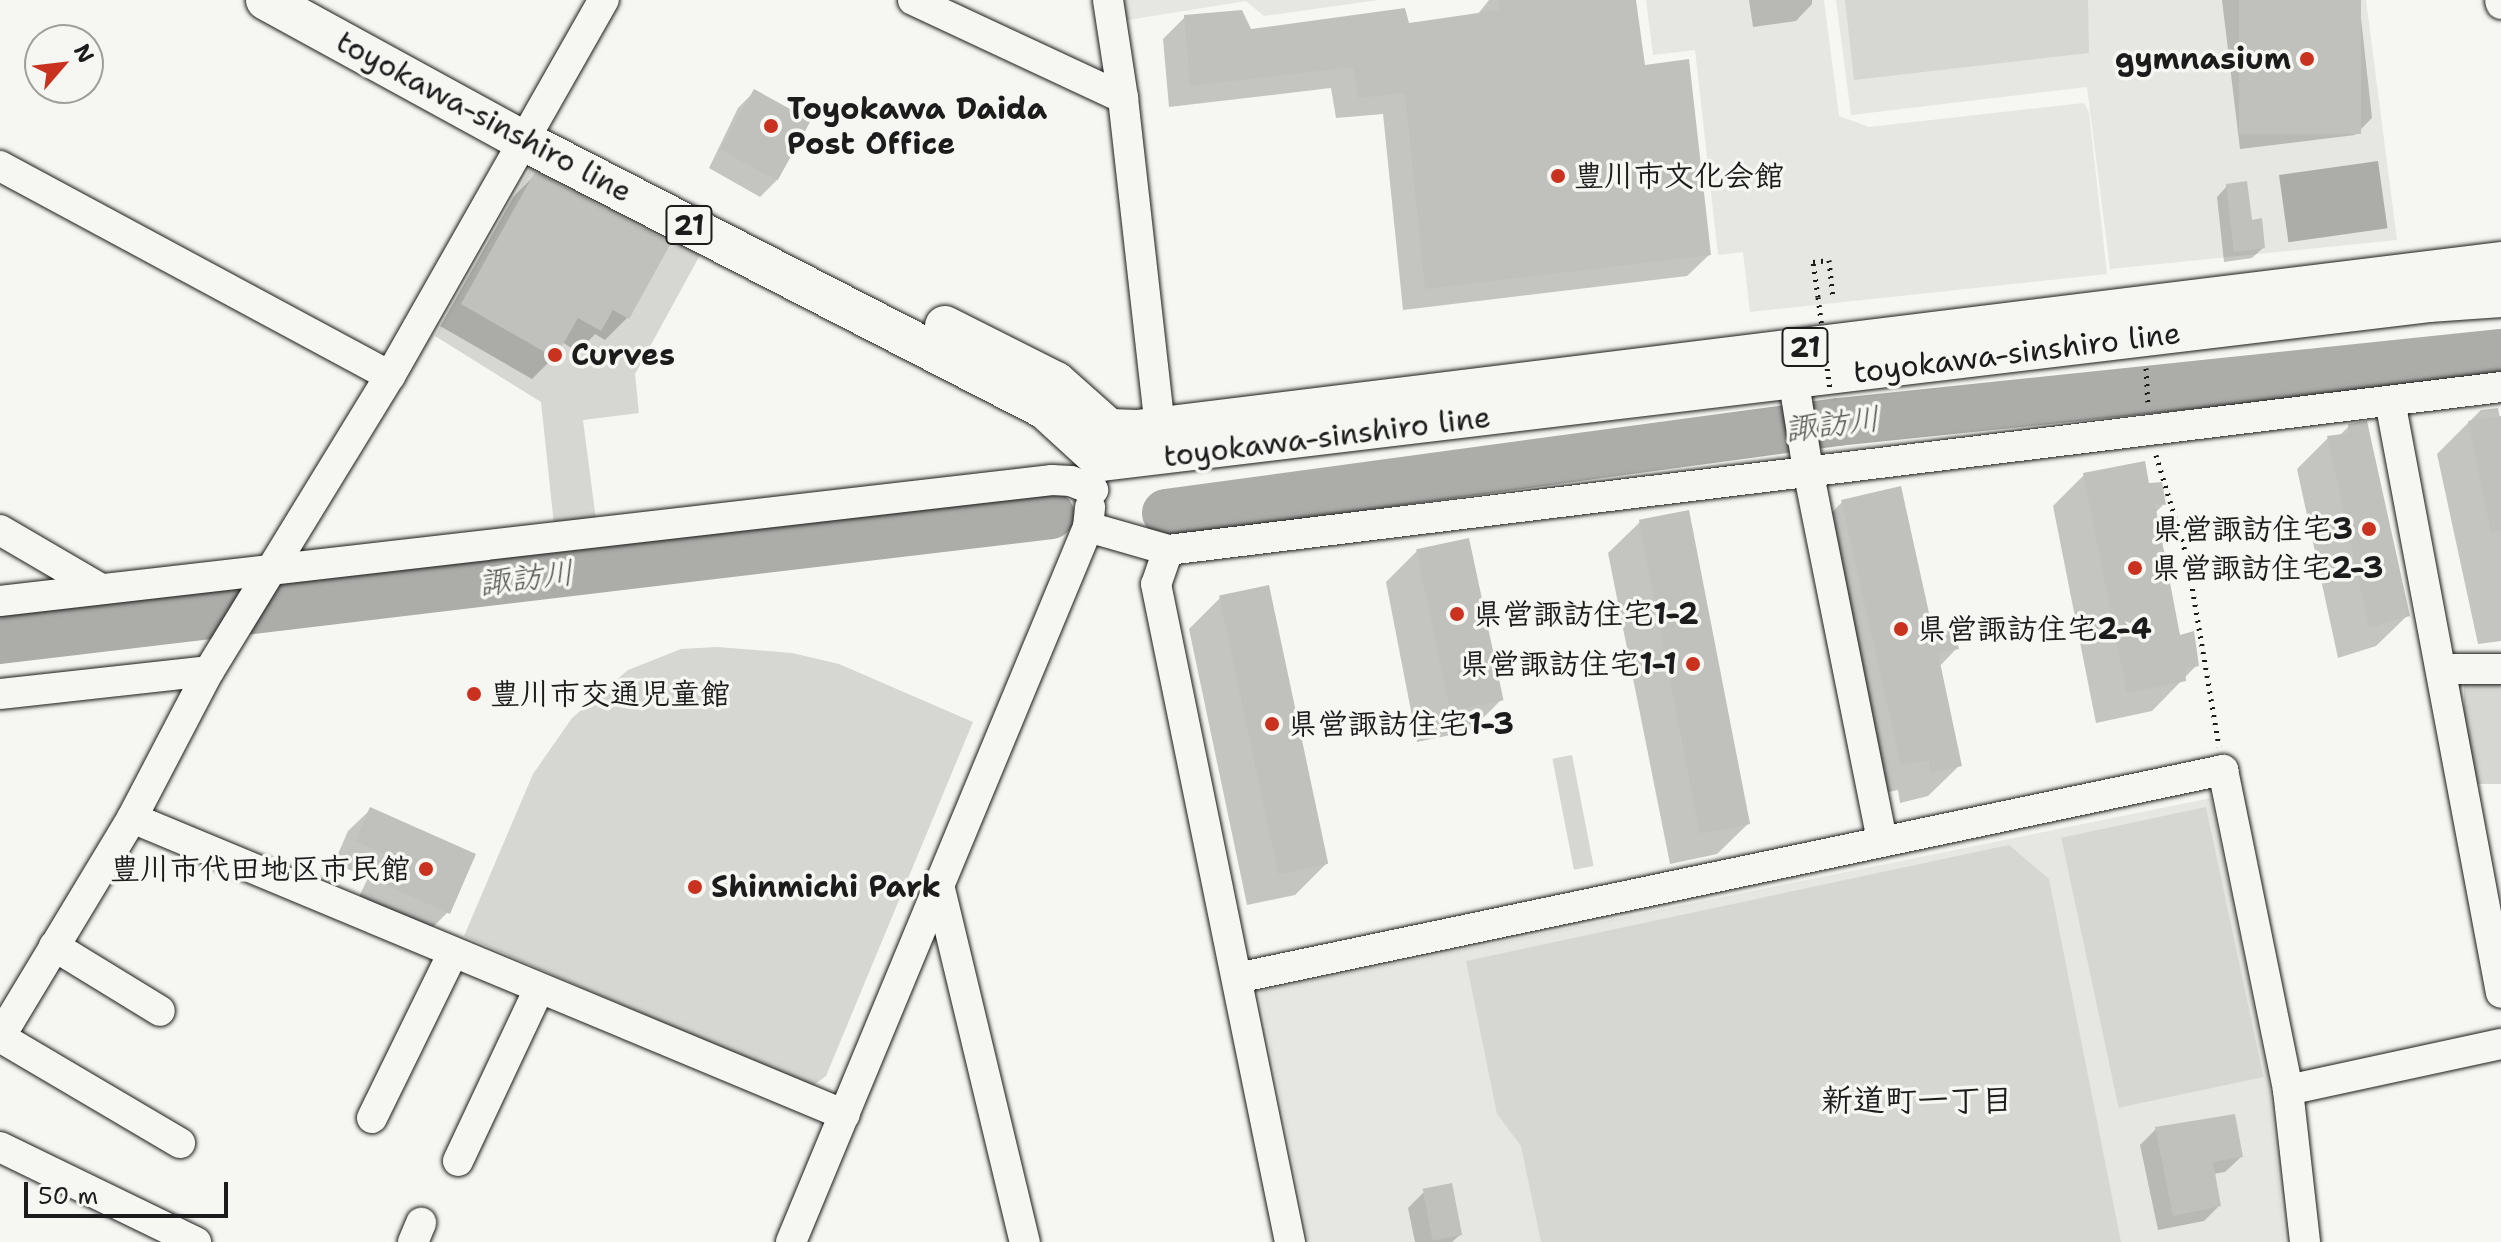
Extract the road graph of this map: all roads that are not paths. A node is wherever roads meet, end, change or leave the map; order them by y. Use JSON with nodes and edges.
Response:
{"nodes":[{"id":1,"x":266,"y":0,"type":"edge"},
{"id":2,"x":317,"y":0,"type":"edge"},
{"id":3,"x":604,"y":0,"type":"edge"},
{"id":4,"x":913,"y":0,"type":"edge"},
{"id":5,"x":1108,"y":0,"type":"edge"},
{"id":6,"x":1123,"y":98,"type":"junction"},
{"id":7,"x":529,"y":129,"type":"junction"},
{"id":8,"x":0,"y":166,"type":"edge"},
{"id":9,"x":2501,"y":262,"type":"edge"},
{"id":10,"x":2501,"y":297,"type":"edge"},
{"id":11,"x":390,"y":376,"type":"junction"},
{"id":12,"x":1792,"y":377,"type":"junction"},
{"id":13,"x":2501,"y":387,"type":"edge"},
{"id":14,"x":2390,"y":401,"type":"junction"},
{"id":15,"x":1160,"y":427,"type":"junction"},
{"id":16,"x":1806,"y":459,"type":"junction"},
{"id":17,"x":1101,"y":460,"type":"junction"},
{"id":18,"x":1088,"y":527,"type":"junction"},
{"id":19,"x":0,"y":530,"type":"edge"},
{"id":20,"x":1168,"y":550,"type":"junction"},
{"id":21,"x":265,"y":583,"type":"junction"},
{"id":22,"x":101,"y":589,"type":"junction"},
{"id":23,"x":0,"y":601,"type":"edge"},
{"id":24,"x":213,"y":663,"type":"junction"},
{"id":25,"x":2442,"y":669,"type":"junction"},
{"id":26,"x":2501,"y":669,"type":"edge"},
{"id":27,"x":0,"y":694,"type":"edge"},
{"id":28,"x":132,"y":818,"type":"junction"},
{"id":29,"x":1882,"y":842,"type":"junction"},
{"id":30,"x":940,"y":889,"type":"junction"},
{"id":31,"x":54,"y":946,"type":"junction"},
{"id":32,"x":453,"y":953,"type":"junction"},
{"id":33,"x":1237,"y":978,"type":"junction"},
{"id":34,"x":539,"y":989,"type":"junction"},
{"id":35,"x":2501,"y":993,"type":"edge"},
{"id":36,"x":160,"y":1011,"type":"dead end"},
{"id":37,"x":0,"y":1037,"type":"edge"},
{"id":38,"x":2501,"y":1044,"type":"edge"},
{"id":39,"x":2288,"y":1090,"type":"junction"},
{"id":40,"x":845,"y":1115,"type":"junction"},
{"id":41,"x":372,"y":1118,"type":"dead end"},
{"id":42,"x":180,"y":1143,"type":"dead end"},
{"id":43,"x":0,"y":1147,"type":"edge"},
{"id":44,"x":458,"y":1161,"type":"dead end"},
{"id":45,"x":196,"y":1242,"type":"edge"},
{"id":46,"x":791,"y":1242,"type":"edge"},
{"id":47,"x":1025,"y":1242,"type":"edge"},
{"id":48,"x":1290,"y":1242,"type":"edge"},
{"id":49,"x":2305,"y":1242,"type":"edge"}],
"edges":[{"from":1,"to":7,"type":"main road","name":"toyokawa-sinshiro line","number":"21"},
{"from":2,"to":7,"type":"main road","name":"toyokawa-sinshiro line","number":"21"},
{"from":3,"to":7,"type":"street"},
{"from":4,"to":6,"type":"street"},
{"from":5,"to":6,"type":"street"},
{"from":6,"to":15,"type":"street"},
{"from":7,"to":11,"type":"street"},
{"from":7,"to":17,"type":"main road","name":"toyokawa-sinshiro line","number":"21"},
{"from":8,"to":11,"type":"street"},
{"from":9,"to":12,"type":"main road","name":"toyokawa-sinshiro line","number":"21"},
{"from":10,"to":12,"type":"main road","name":"toyokawa-sinshiro line","number":"21"},
{"from":11,"to":21,"type":"street"},
{"from":12,"to":15,"type":"main road","name":"toyokawa-sinshiro line","number":"21"},
{"from":12,"to":16,"type":"street"},
{"from":12,"to":17,"type":"main road","name":"toyokawa-sinshiro line","number":"21"},
{"from":13,"to":14,"type":"street"},
{"from":14,"to":16,"type":"street"},
{"from":14,"to":25,"type":"street"},
{"from":15,"to":17,"type":"main road","name":"toyokawa-sinshiro line","number":"21"},
{"from":16,"to":20,"type":"street"},
{"from":16,"to":29,"type":"street"},
{"from":17,"to":18,"type":"street"},
{"from":17,"to":21,"type":"street"},
{"from":18,"to":20,"type":"street"},
{"from":18,"to":30,"type":"street"},
{"from":19,"to":22,"type":"street"},
{"from":20,"to":33,"type":"street"},
{"from":21,"to":22,"type":"street"},
{"from":21,"to":24,"type":"street"},
{"from":22,"to":23,"type":"street"},
{"from":24,"to":27,"type":"street"},
{"from":24,"to":28,"type":"street"},
{"from":25,"to":26,"type":"street"},
{"from":25,"to":35,"type":"street"},
{"from":28,"to":31,"type":"street"},
{"from":28,"to":32,"type":"street"},
{"from":29,"to":33,"type":"street"},
{"from":29,"to":39,"type":"street"},
{"from":30,"to":40,"type":"street"},
{"from":30,"to":47,"type":"street"},
{"from":31,"to":36,"type":"street"},
{"from":31,"to":37,"type":"street"},
{"from":32,"to":34,"type":"street"},
{"from":32,"to":41,"type":"street"},
{"from":33,"to":48,"type":"street"},
{"from":34,"to":40,"type":"street"},
{"from":34,"to":44,"type":"street"},
{"from":37,"to":42,"type":"street"},
{"from":38,"to":39,"type":"street"},
{"from":39,"to":49,"type":"street"},
{"from":40,"to":46,"type":"street"},
{"from":43,"to":45,"type":"street"}]}
